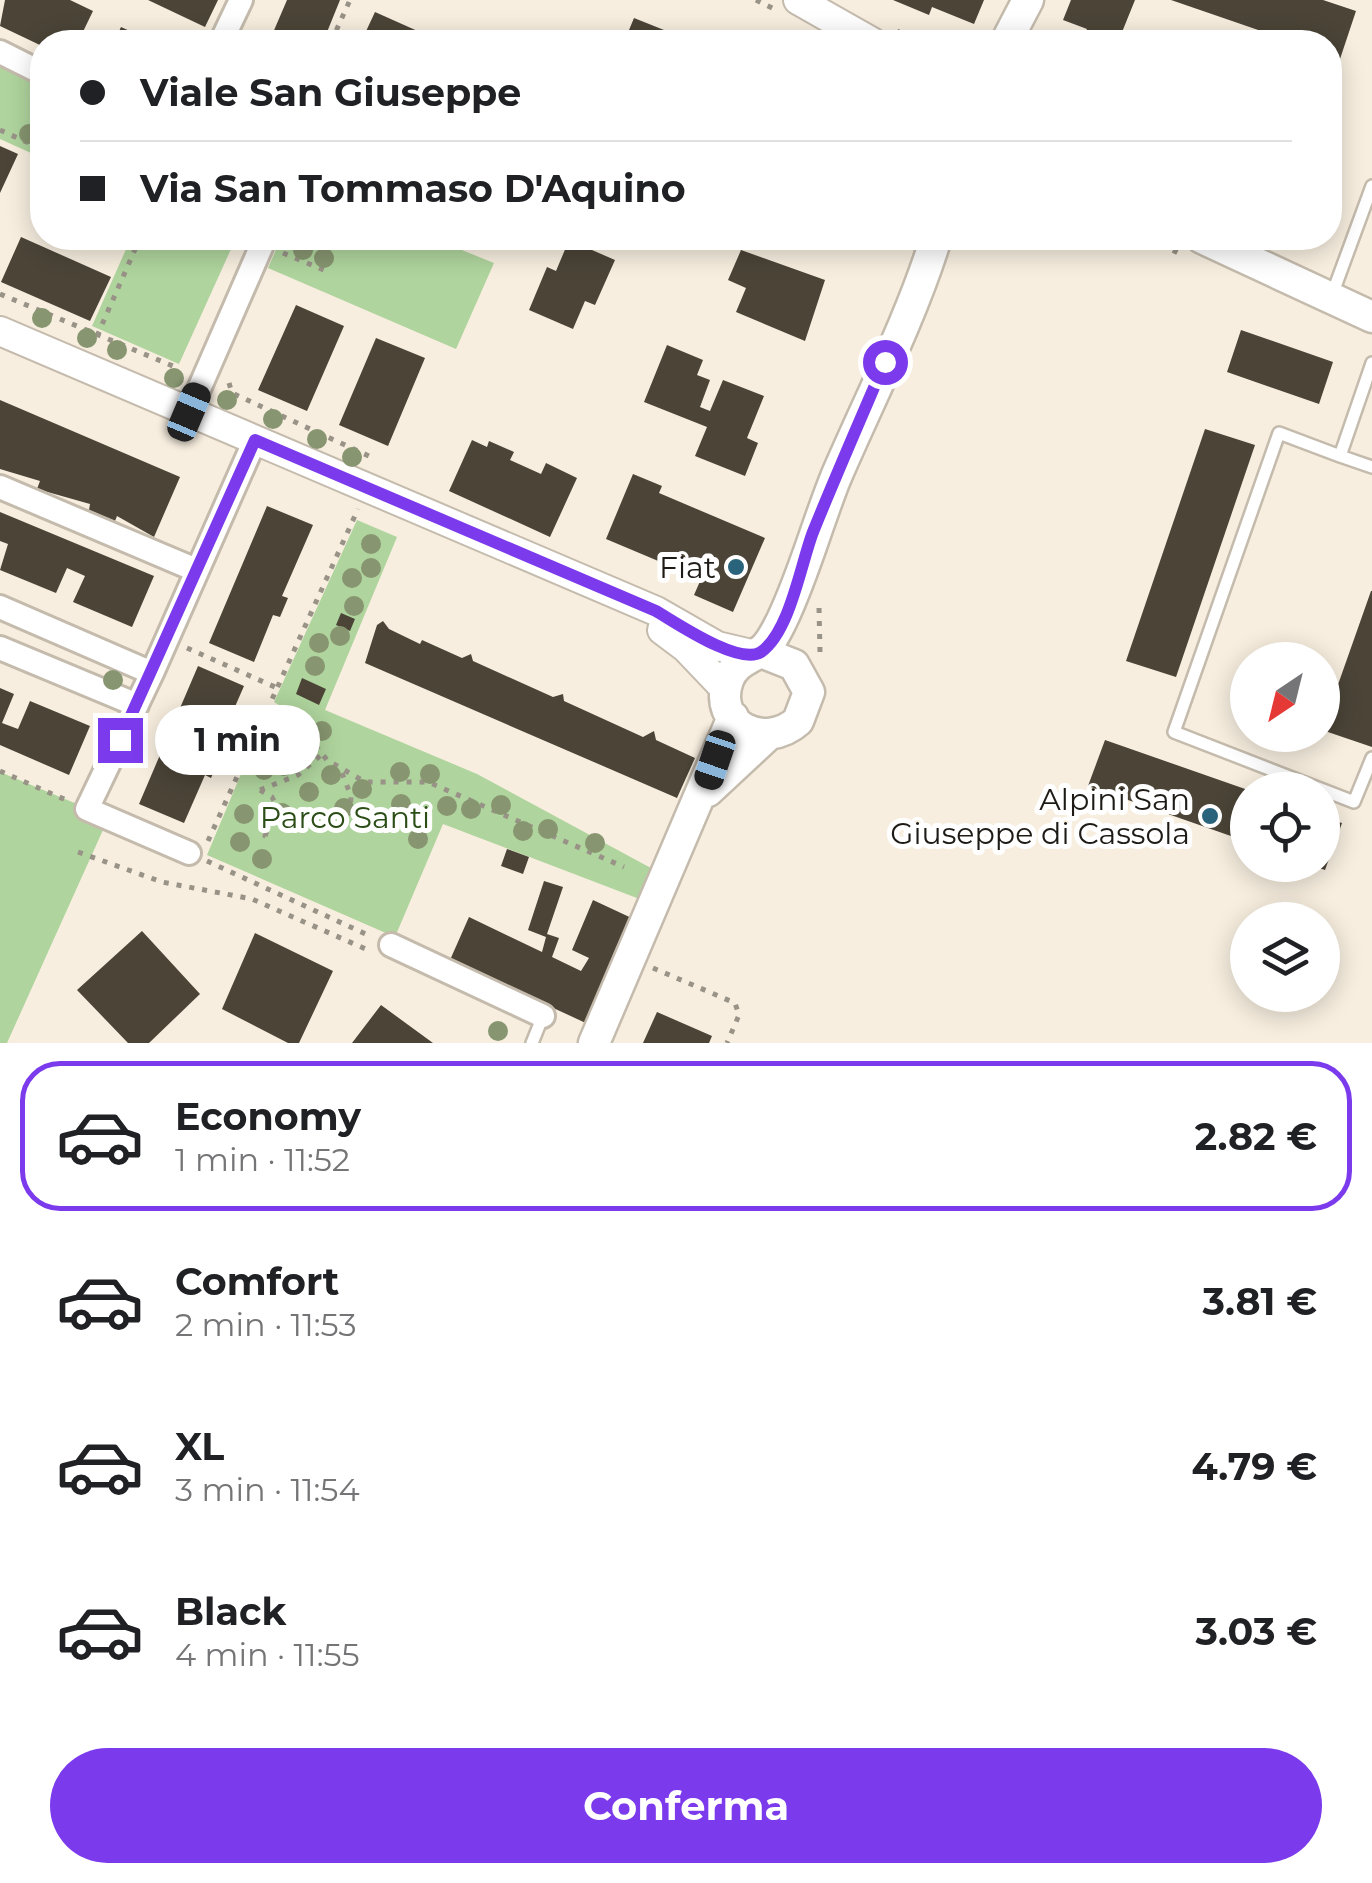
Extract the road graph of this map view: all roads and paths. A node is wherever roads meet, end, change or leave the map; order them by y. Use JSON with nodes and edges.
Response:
{"nodes":[{"id":1,"x":242,"y":0,"type":"edge"},
{"id":2,"x":350,"y":0,"type":"edge"},
{"id":3,"x":798,"y":0,"type":"edge"},
{"id":4,"x":1032,"y":0,"type":"edge"},
{"id":5,"x":227,"y":30,"type":"edge"},
{"id":6,"x":336,"y":30,"type":"edge"},
{"id":7,"x":851,"y":30,"type":"edge"},
{"id":8,"x":1013,"y":30,"type":"edge"},
{"id":9,"x":1033,"y":30,"type":"edge"},
{"id":10,"x":0,"y":52,"type":"edge"},
{"id":11,"x":30,"y":66,"type":"edge"},
{"id":12,"x":0,"y":130,"type":"edge"},
{"id":13,"x":30,"y":143,"type":"edge"},
{"id":14,"x":1372,"y":186,"type":"edge"},
{"id":15,"x":135,"y":250,"type":"edge"},
{"id":16,"x":267,"y":250,"type":"edge"},
{"id":17,"x":282,"y":250,"type":"edge"},
{"id":18,"x":932,"y":250,"type":"edge"},
{"id":19,"x":1228,"y":250,"type":"edge"},
{"id":20,"x":330,"y":273,"type":"dead end"},
{"id":21,"x":0,"y":294,"type":"edge"},
{"id":22,"x":1330,"y":298,"type":"junction"},
{"id":23,"x":1372,"y":316,"type":"edge"},
{"id":24,"x":0,"y":331,"type":"edge"},
{"id":25,"x":96,"y":336,"type":"junction"},
{"id":26,"x":1372,"y":363,"type":"edge"},
{"id":27,"x":188,"y":364,"type":"dead end"},
{"id":28,"x":219,"y":377,"type":"dead end"},
{"id":29,"x":189,"y":412,"type":"junction"},
{"id":30,"x":255,"y":440,"type":"junction"},
{"id":31,"x":1340,"y":456,"type":"junction"},
{"id":32,"x":1372,"y":467,"type":"edge"},
{"id":33,"x":0,"y":487,"type":"edge"},
{"id":34,"x":366,"y":489,"type":"junction"},
{"id":35,"x":196,"y":570,"type":"junction"},
{"id":36,"x":796,"y":589,"type":"junction"},
{"id":37,"x":612,"y":595,"type":"junction"},
{"id":38,"x":0,"y":607,"type":"edge"},
{"id":39,"x":167,"y":639,"type":"junction"},
{"id":40,"x":0,"y":648,"type":"edge"},
{"id":41,"x":756,"y":653,"type":"junction"},
{"id":42,"x":794,"y":664,"type":"junction"},
{"id":43,"x":152,"y":673,"type":"junction"},
{"id":44,"x":276,"y":687,"type":"junction"},
{"id":45,"x":730,"y":704,"type":"junction"},
{"id":46,"x":138,"y":706,"type":"junction"},
{"id":47,"x":260,"y":722,"type":"junction"},
{"id":48,"x":766,"y":737,"type":"junction"},
{"id":49,"x":322,"y":756,"type":"junction"},
{"id":50,"x":1372,"y":758,"type":"edge"},
{"id":51,"x":341,"y":770,"type":"junction"},
{"id":52,"x":0,"y":771,"type":"edge"},
{"id":53,"x":702,"y":797,"type":"junction"},
{"id":54,"x":87,"y":809,"type":"junction"},
{"id":55,"x":350,"y":813,"type":"dead end"},
{"id":56,"x":270,"y":838,"type":"dead end"},
{"id":57,"x":78,"y":852,"type":"dead end"},
{"id":58,"x":189,"y":853,"type":"dead end"},
{"id":59,"x":624,"y":868,"type":"dead end"},
{"id":60,"x":382,"y":949,"type":"junction"},
{"id":61,"x":648,"y":966,"type":"dead end"},
{"id":62,"x":543,"y":1016,"type":"joint"},
{"id":63,"x":532,"y":1043,"type":"edge"},
{"id":64,"x":594,"y":1043,"type":"edge"},
{"id":65,"x":727,"y":1043,"type":"edge"}],
"edges":[{"from":1,"to":5,"type":"street"},
{"from":2,"to":6,"type":"path"},
{"from":3,"to":7,"type":"street"},
{"from":4,"to":8,"type":"main road"},
{"from":4,"to":9,"type":"main road"},
{"from":10,"to":11,"type":"street"},
{"from":12,"to":13,"type":"path"},
{"from":14,"to":22,"type":"lane"},
{"from":15,"to":25,"type":"path"},
{"from":16,"to":29,"type":"street"},
{"from":17,"to":20,"type":"path"},
{"from":18,"to":36,"type":"main road"},
{"from":19,"to":22,"type":"main road"},
{"from":21,"to":25,"type":"path"},
{"from":22,"to":23,"type":"main road"},
{"from":24,"to":29,"type":"street"},
{"from":25,"to":27,"type":"path"},
{"from":26,"to":31,"type":"lane"},
{"from":28,"to":34,"type":"path"},
{"from":29,"to":30,"type":"street"},
{"from":30,"to":34,"type":"street"},
{"from":30,"to":35,"type":"street"},
{"from":31,"to":32,"type":"lane"},
{"from":31,"to":50,"type":"lane"},
{"from":33,"to":35,"type":"street"},
{"from":34,"to":37,"type":"street"},
{"from":34,"to":44,"type":"path"},
{"from":35,"to":39,"type":"street"},
{"from":36,"to":41,"type":"main road"},
{"from":36,"to":42,"type":"main road"},
{"from":37,"to":41,"type":"street"},
{"from":37,"to":45,"type":"street"},
{"from":38,"to":43,"type":"street"},
{"from":39,"to":43,"type":"street"},
{"from":39,"to":44,"type":"path"},
{"from":40,"to":46,"type":"street"},
{"from":41,"to":42,"type":"main road"},
{"from":41,"to":45,"type":"main road"},
{"from":42,"to":48,"type":"main road"},
{"from":43,"to":46,"type":"street"},
{"from":44,"to":47,"type":"path"},
{"from":45,"to":48,"type":"main road"},
{"from":45,"to":53,"type":"main road"},
{"from":46,"to":54,"type":"street"},
{"from":47,"to":49,"type":"path"},
{"from":47,"to":60,"type":"path"},
{"from":48,"to":53,"type":"main road"},
{"from":49,"to":51,"type":"path"},
{"from":49,"to":56,"type":"path"},
{"from":51,"to":55,"type":"path"},
{"from":51,"to":59,"type":"path"},
{"from":52,"to":54,"type":"path"},
{"from":53,"to":64,"type":"main road"},
{"from":54,"to":58,"type":"street"},
{"from":57,"to":60,"type":"path"},
{"from":60,"to":62,"type":"street"},
{"from":61,"to":65,"type":"path"},
{"from":62,"to":63,"type":"lane"}]}
